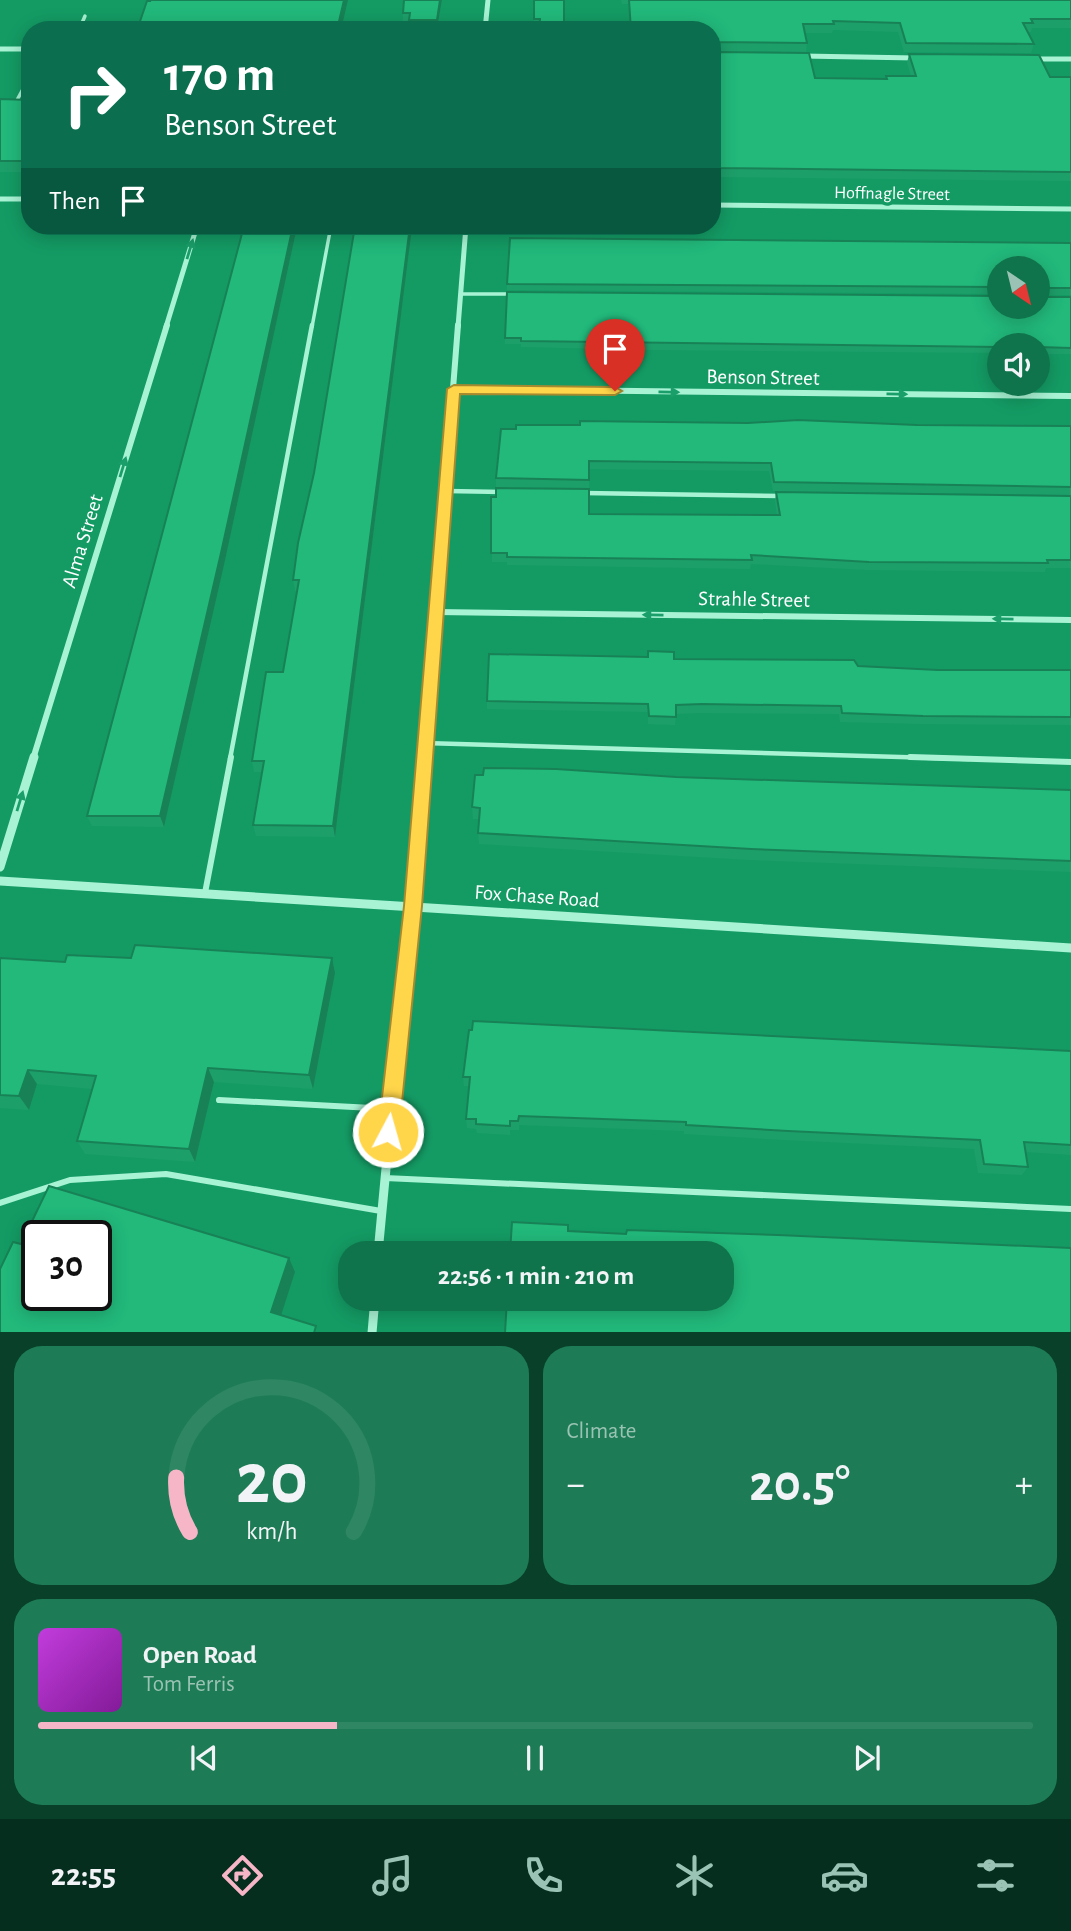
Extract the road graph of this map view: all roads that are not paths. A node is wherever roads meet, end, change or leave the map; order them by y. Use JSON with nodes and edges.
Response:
{"nodes":[{"id":1,"x":488,"y":0,"type":"edge"},
{"id":2,"x":85,"y":16,"type":"dead end"},
{"id":3,"x":83,"y":21,"type":"edge"},
{"id":4,"x":486,"y":21,"type":"edge"},
{"id":5,"x":0,"y":49,"type":"edge"},
{"id":6,"x":21,"y":49,"type":"edge"},
{"id":7,"x":795,"y":56,"type":"edge"},
{"id":8,"x":919,"y":58,"type":"edge"},
{"id":9,"x":1030,"y":59,"type":"edge"},
{"id":10,"x":1071,"y":59,"type":"edge"},
{"id":11,"x":21,"y":93,"type":"edge"},
{"id":12,"x":0,"y":102,"type":"edge"},
{"id":13,"x":0,"y":199,"type":"edge"},
{"id":14,"x":21,"y":200,"type":"edge"},
{"id":15,"x":721,"y":205,"type":"edge"},
{"id":16,"x":1071,"y":209,"type":"edge"},
{"id":17,"x":194,"y":235,"type":"edge"},
{"id":18,"x":329,"y":235,"type":"edge"},
{"id":19,"x":465,"y":235,"type":"edge"},
{"id":20,"x":461,"y":293,"type":"junction"},
{"id":21,"x":516,"y":294,"type":"edge"},
{"id":22,"x":454,"y":389,"type":"junction"},
{"id":23,"x":1071,"y":396,"type":"edge"},
{"id":24,"x":447,"y":491,"type":"junction"},
{"id":25,"x":516,"y":492,"type":"edge"},
{"id":26,"x":572,"y":493,"type":"edge"},
{"id":27,"x":794,"y":496,"type":"edge"},
{"id":28,"x":437,"y":612,"type":"junction"},
{"id":29,"x":1071,"y":620,"type":"edge"},
{"id":30,"x":424,"y":743,"type":"junction"},
{"id":31,"x":1071,"y":762,"type":"edge"},
{"id":32,"x":0,"y":867,"type":"edge"},
{"id":33,"x":0,"y":881,"type":"edge"},
{"id":34,"x":205,"y":894,"type":"junction"},
{"id":35,"x":413,"y":906,"type":"junction"},
{"id":36,"x":1071,"y":948,"type":"edge"},
{"id":37,"x":219,"y":1100,"type":"dead end"},
{"id":38,"x":391,"y":1109,"type":"junction"},
{"id":39,"x":383,"y":1178,"type":"junction"},
{"id":40,"x":0,"y":1203,"type":"edge"},
{"id":41,"x":1071,"y":1209,"type":"edge"},
{"id":42,"x":381,"y":1211,"type":"junction"},
{"id":43,"x":379,"y":1241,"type":"edge"},
{"id":44,"x":374,"y":1311,"type":"edge"},
{"id":45,"x":372,"y":1332,"type":"edge"}],
"edges":[{"from":1,"to":4,"type":"street"},
{"from":2,"to":3,"type":"lane"},
{"from":5,"to":6,"type":"street"},
{"from":7,"to":8,"type":"street"},
{"from":9,"to":10,"type":"street"},
{"from":11,"to":12,"type":"lane"},
{"from":13,"to":14,"type":"street"},
{"from":15,"to":16,"type":"street","name":"Hoffnagle Street"},
{"from":32,"to":17,"type":"street","name":"Alma Street","one_way":true},
{"from":18,"to":34,"type":"lane"},
{"from":19,"to":20,"type":"street"},
{"from":20,"to":21,"type":"lane"},
{"from":20,"to":22,"type":"street"},
{"from":22,"to":23,"type":"street","name":"Benson Street","one_way":true},
{"from":22,"to":24,"type":"street"},
{"from":24,"to":25,"type":"lane"},
{"from":24,"to":28,"type":"street"},
{"from":26,"to":27,"type":"lane"},
{"from":29,"to":28,"type":"street","name":"Strahle Street","one_way":true},
{"from":28,"to":30,"type":"street"},
{"from":30,"to":31,"type":"lane"},
{"from":30,"to":35,"type":"street"},
{"from":33,"to":34,"type":"street","name":"Fox Chase Road"},
{"from":34,"to":35,"type":"street","name":"Fox Chase Road"},
{"from":35,"to":36,"type":"street","name":"Fox Chase Road"},
{"from":35,"to":38,"type":"street"},
{"from":37,"to":38,"type":"lane"},
{"from":38,"to":39,"type":"street"},
{"from":39,"to":41,"type":"lane"},
{"from":39,"to":42,"type":"street"},
{"from":40,"to":42,"type":"lane"},
{"from":42,"to":43,"type":"street"},
{"from":44,"to":45,"type":"street"}]}
